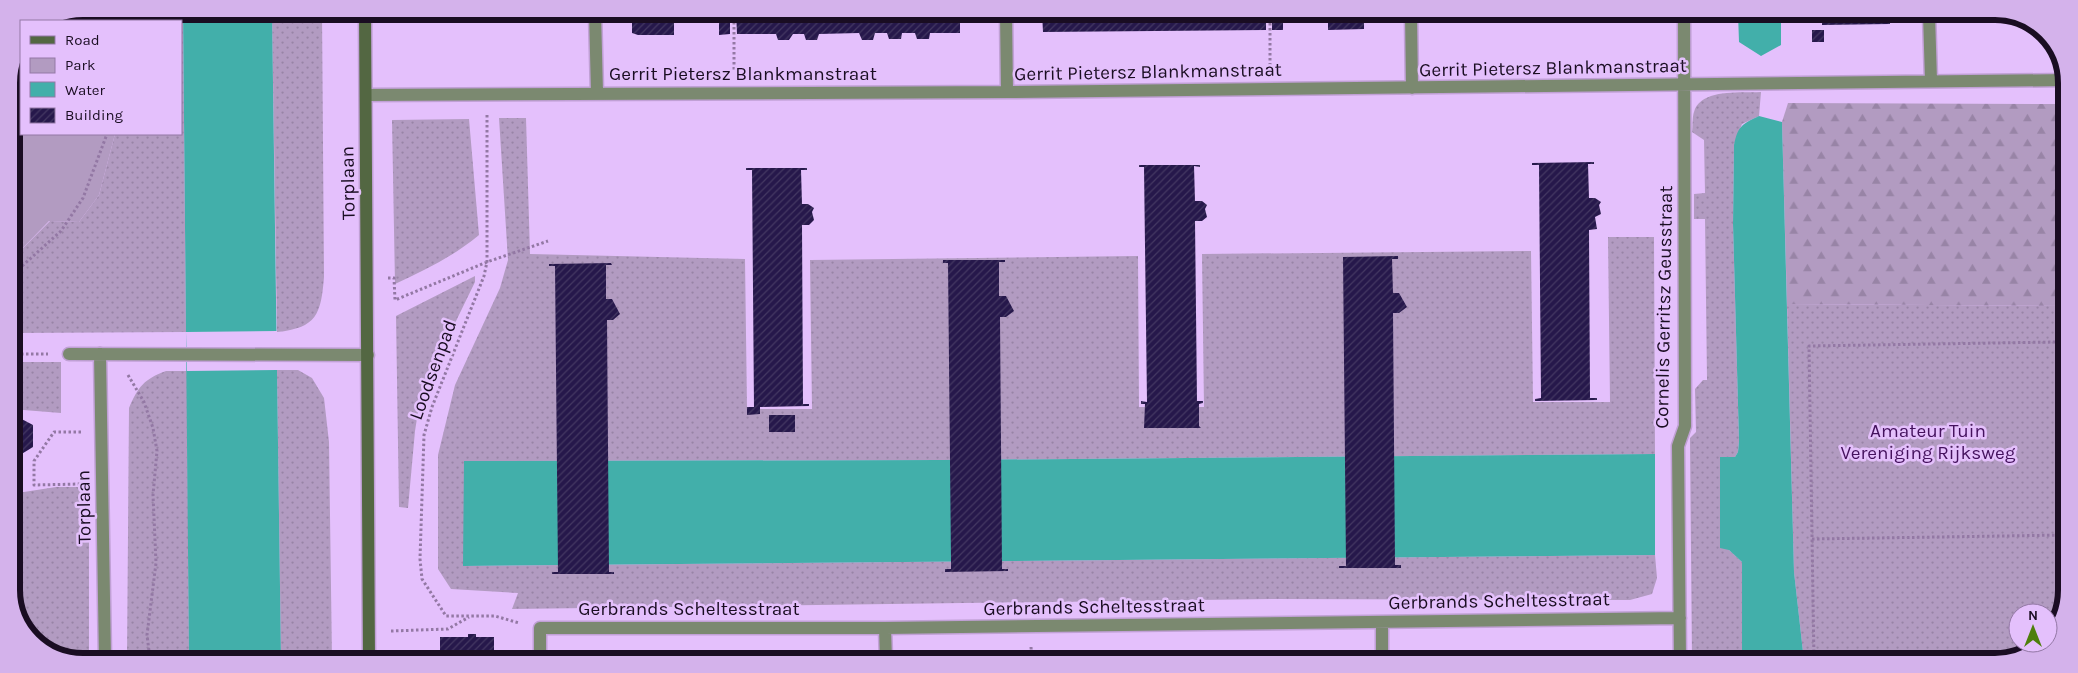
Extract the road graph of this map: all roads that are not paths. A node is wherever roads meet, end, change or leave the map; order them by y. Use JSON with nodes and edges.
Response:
{"nodes":[{"id":1,"x":365,"y":20,"type":"edge"},
{"id":2,"x":595,"y":20,"type":"edge"},
{"id":3,"x":1006,"y":20,"type":"edge"},
{"id":4,"x":1411,"y":20,"type":"edge"},
{"id":5,"x":1684,"y":20,"type":"edge"},
{"id":6,"x":1929,"y":20,"type":"edge"},
{"id":7,"x":2058,"y":80,"type":"edge"},
{"id":8,"x":1931,"y":81,"type":"junction"},
{"id":9,"x":1684,"y":85,"type":"junction"},
{"id":10,"x":1412,"y":88,"type":"junction"},
{"id":11,"x":1007,"y":92,"type":"junction"},
{"id":12,"x":597,"y":94,"type":"junction"},
{"id":13,"x":366,"y":95,"type":"junction"},
{"id":14,"x":69,"y":354,"type":"road end"},
{"id":15,"x":100,"y":354,"type":"junction"},
{"id":16,"x":368,"y":355,"type":"junction"},
{"id":17,"x":1680,"y":618,"type":"junction"},
{"id":18,"x":1382,"y":622,"type":"junction"},
{"id":19,"x":885,"y":628,"type":"junction"},
{"id":20,"x":105,"y":653,"type":"edge"},
{"id":21,"x":369,"y":653,"type":"edge"},
{"id":22,"x":540,"y":653,"type":"edge"},
{"id":23,"x":886,"y":653,"type":"edge"},
{"id":24,"x":1382,"y":653,"type":"edge"},
{"id":25,"x":1680,"y":653,"type":"edge"}],
"edges":[{"from":1,"to":13,"type":"street","name":"Torplaan"},
{"from":2,"to":12,"type":"street"},
{"from":3,"to":11,"type":"street"},
{"from":4,"to":10,"type":"street"},
{"from":5,"to":9,"type":"street","name":"Cornelis Gerritsz Geusstraat"},
{"from":6,"to":8,"type":"street"},
{"from":7,"to":8,"type":"street","name":"Gerrit Pietersz Blankmanstraat"},
{"from":8,"to":9,"type":"street","name":"Gerrit Pietersz Blankmanstraat"},
{"from":9,"to":10,"type":"street","name":"Gerrit Pietersz Blankmanstraat"},
{"from":9,"to":17,"type":"street","name":"Cornelis Gerritsz Geusstraat"},
{"from":10,"to":11,"type":"street","name":"Gerrit Pietersz Blankmanstraat"},
{"from":11,"to":12,"type":"street","name":"Gerrit Pietersz Blankmanstraat"},
{"from":12,"to":13,"type":"street","name":"Gerrit Pietersz Blankmanstraat"},
{"from":13,"to":16,"type":"street","name":"Torplaan"},
{"from":14,"to":15,"type":"street"},
{"from":15,"to":16,"type":"street"},
{"from":15,"to":20,"type":"street","name":"Torplaan"},
{"from":16,"to":21,"type":"street","name":"Torplaan"},
{"from":17,"to":18,"type":"street","name":"Gerbrands Scheltesstraat"},
{"from":17,"to":25,"type":"street","name":"Cornelis Gerritsz Geusstraat"},
{"from":18,"to":19,"type":"street","name":"Gerbrands Scheltesstraat"},
{"from":18,"to":24,"type":"street"},
{"from":19,"to":22,"type":"street","name":"Gerbrands Scheltesstraat"},
{"from":19,"to":23,"type":"street"}]}
